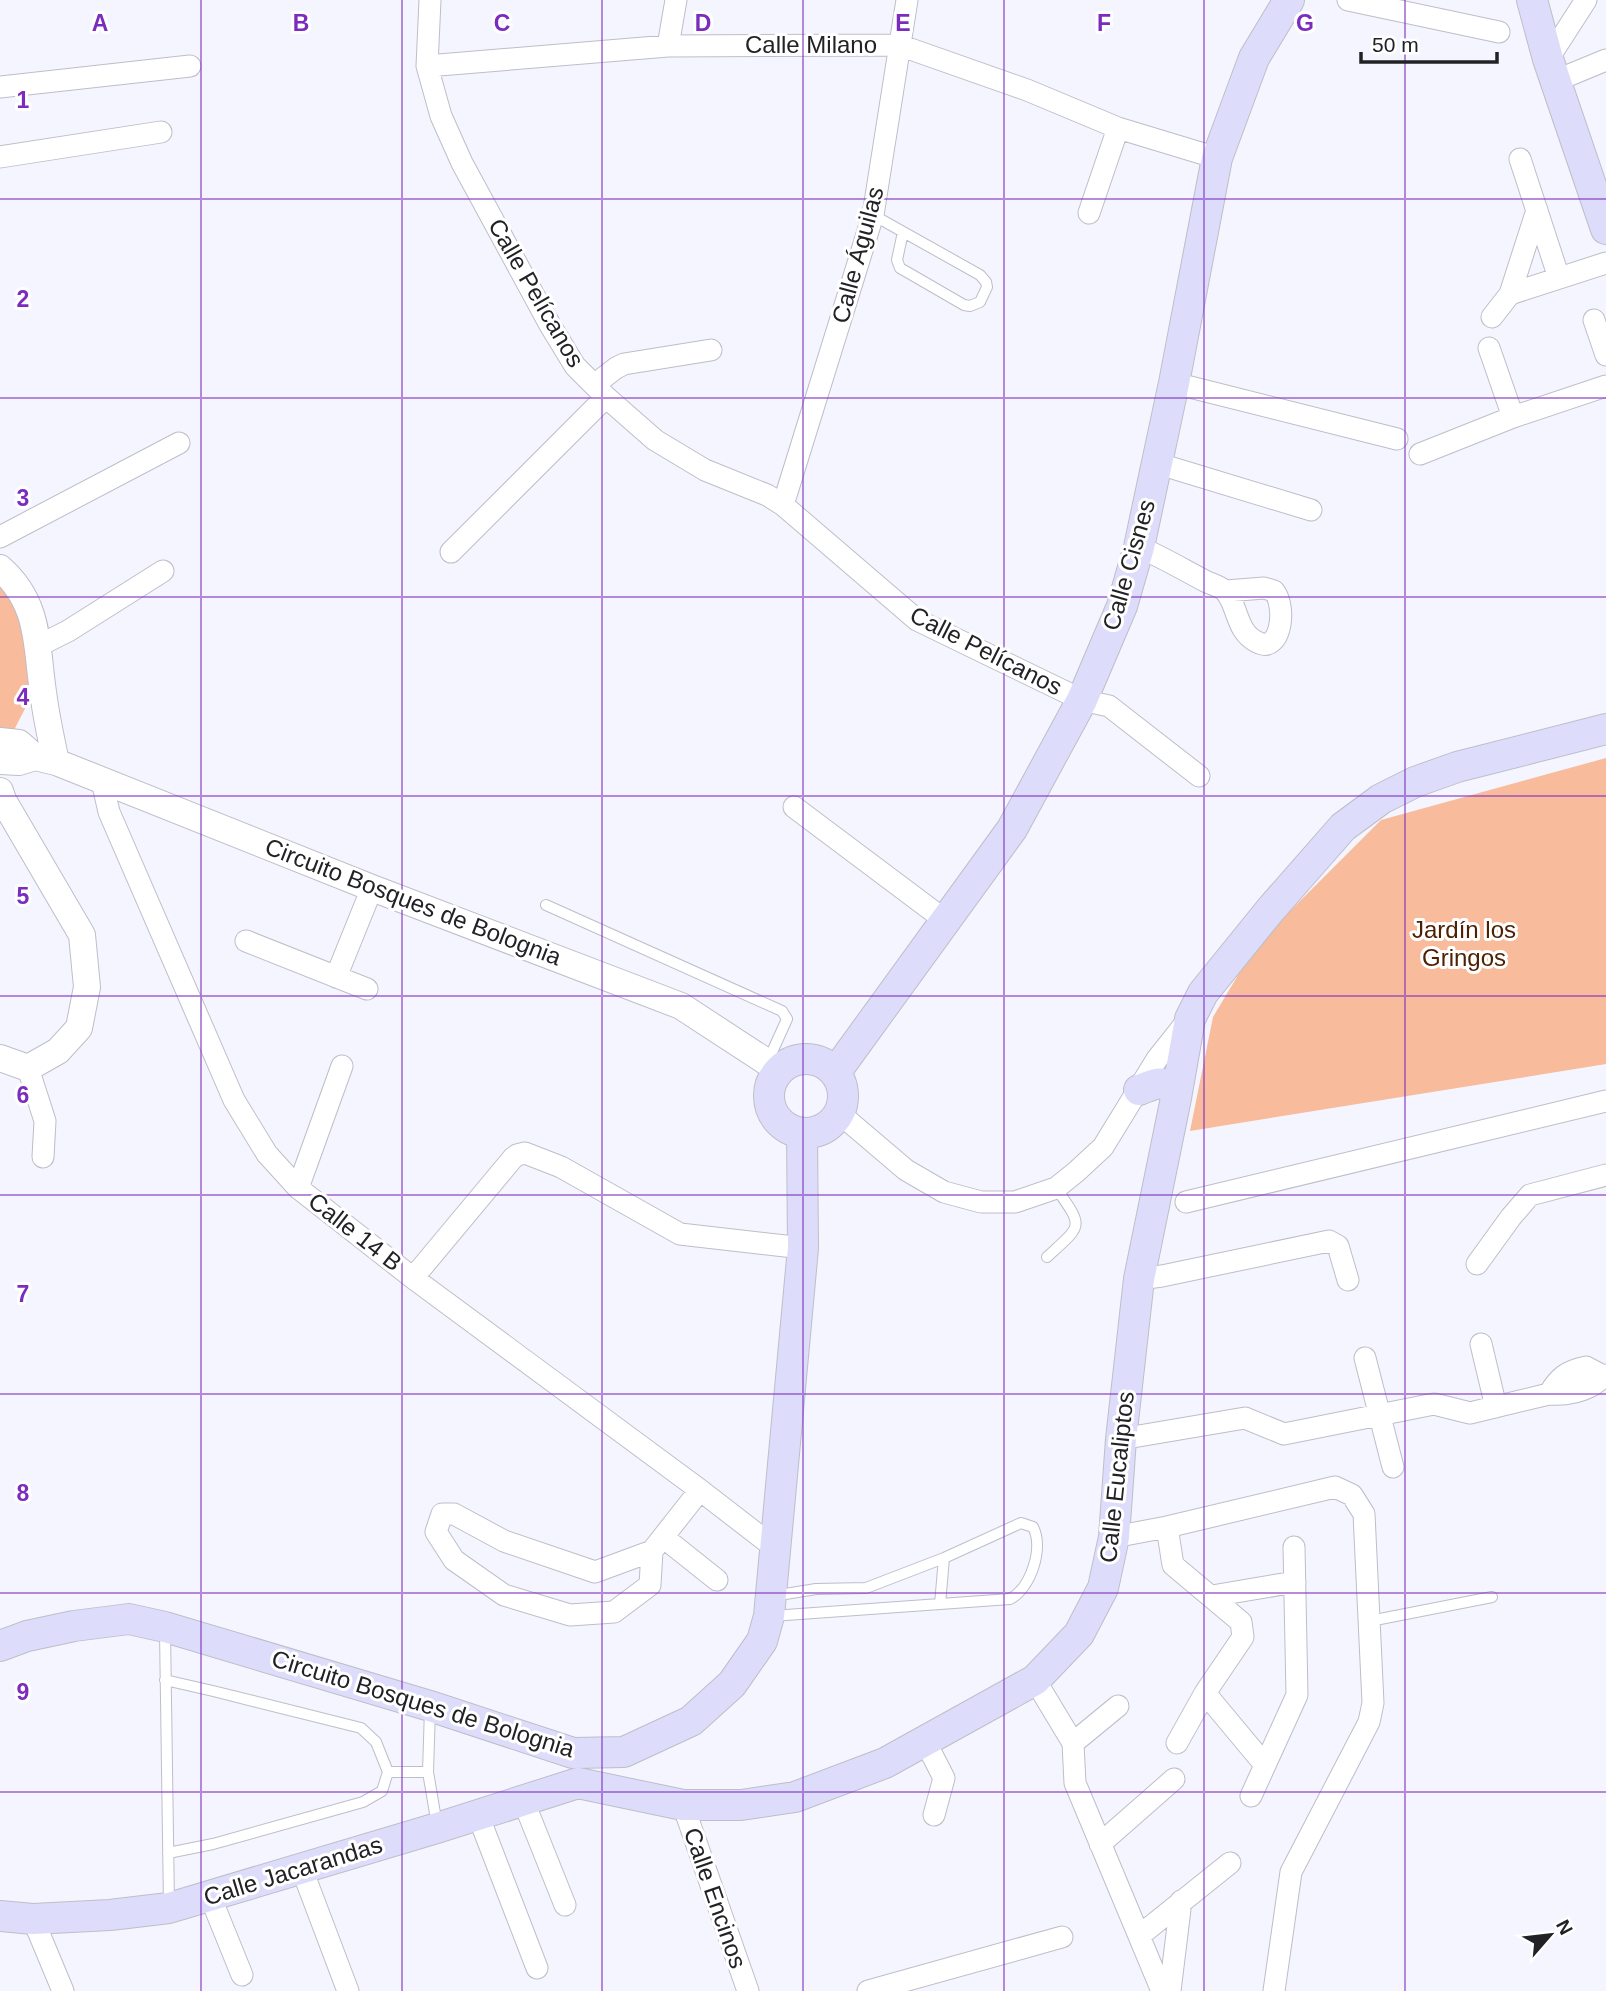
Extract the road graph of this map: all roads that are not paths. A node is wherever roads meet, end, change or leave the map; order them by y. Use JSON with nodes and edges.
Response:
{"nodes":[{"id":1,"x":430,"y":0,"type":"edge"},
{"id":2,"x":676,"y":0,"type":"edge"},
{"id":3,"x":907,"y":0,"type":"edge"},
{"id":4,"x":1289,"y":0,"type":"edge"},
{"id":5,"x":1348,"y":0,"type":"edge"},
{"id":6,"x":1532,"y":0,"type":"edge"},
{"id":7,"x":1586,"y":0,"type":"edge"},
{"id":8,"x":1499,"y":32,"type":"dead end"},
{"id":9,"x":899,"y":45,"type":"junction"},
{"id":10,"x":668,"y":47,"type":"junction"},
{"id":11,"x":1606,"y":60,"type":"edge"},
{"id":12,"x":190,"y":66,"type":"dead end"},
{"id":13,"x":427,"y":66,"type":"junction"},
{"id":14,"x":1552,"y":70,"type":"junction"},
{"id":15,"x":0,"y":87,"type":"edge"},
{"id":16,"x":1118,"y":128,"type":"junction"},
{"id":17,"x":160,"y":132,"type":"dead end"},
{"id":18,"x":0,"y":157,"type":"edge"},
{"id":19,"x":1217,"y":158,"type":"junction"},
{"id":20,"x":1520,"y":159,"type":"dead end"},
{"id":21,"x":1537,"y":210,"type":"junction"},
{"id":22,"x":1089,"y":213,"type":"dead end"},
{"id":23,"x":873,"y":215,"type":"junction"},
{"id":24,"x":1605,"y":223,"type":"edge"},
{"id":25,"x":903,"y":232,"type":"junction"},
{"id":26,"x":1606,"y":263,"type":"edge"},
{"id":27,"x":1559,"y":278,"type":"junction"},
{"id":28,"x":1510,"y":294,"type":"junction"},
{"id":29,"x":1492,"y":317,"type":"dead end"},
{"id":30,"x":1594,"y":320,"type":"dead end"},
{"id":31,"x":1489,"y":348,"type":"dead end"},
{"id":32,"x":712,"y":350,"type":"dead end"},
{"id":33,"x":1606,"y":355,"type":"edge"},
{"id":34,"x":1174,"y":383,"type":"junction"},
{"id":35,"x":1606,"y":386,"type":"edge"},
{"id":36,"x":600,"y":391,"type":"junction"},
{"id":37,"x":1513,"y":417,"type":"junction"},
{"id":38,"x":1397,"y":439,"type":"dead end"},
{"id":39,"x":179,"y":443,"type":"dead end"},
{"id":40,"x":1420,"y":454,"type":"dead end"},
{"id":41,"x":1156,"y":463,"type":"junction"},
{"id":42,"x":783,"y":505,"type":"junction"},
{"id":43,"x":1311,"y":510,"type":"dead end"},
{"id":44,"x":0,"y":537,"type":"edge"},
{"id":45,"x":1139,"y":547,"type":"junction"},
{"id":46,"x":451,"y":552,"type":"dead end"},
{"id":47,"x":0,"y":568,"type":"edge"},
{"id":48,"x":163,"y":571,"type":"dead end"},
{"id":49,"x":1226,"y":592,"type":"dead end"},
{"id":50,"x":38,"y":646,"type":"junction"},
{"id":51,"x":1082,"y":700,"type":"junction"},
{"id":52,"x":1606,"y":716,"type":"edge"},
{"id":53,"x":1606,"y":729,"type":"edge"},
{"id":54,"x":0,"y":741,"type":"edge"},
{"id":55,"x":1606,"y":744,"type":"edge"},
{"id":56,"x":45,"y":759,"type":"junction"},
{"id":57,"x":0,"y":761,"type":"edge"},
{"id":58,"x":1199,"y":776,"type":"dead end"},
{"id":59,"x":102,"y":781,"type":"junction"},
{"id":60,"x":0,"y":791,"type":"edge"},
{"id":61,"x":794,"y":807,"type":"dead end"},
{"id":62,"x":372,"y":888,"type":"junction"},
{"id":63,"x":546,"y":905,"type":"dead end"},
{"id":64,"x":1271,"y":909,"type":"junction"},
{"id":65,"x":946,"y":921,"type":"junction"},
{"id":66,"x":246,"y":941,"type":"dead end"},
{"id":67,"x":336,"y":977,"type":"junction"},
{"id":68,"x":367,"y":989,"type":"dead end"},
{"id":69,"x":1190,"y":1019,"type":"junction"},
{"id":70,"x":0,"y":1058,"type":"edge"},
{"id":71,"x":774,"y":1065,"type":"junction"},
{"id":72,"x":342,"y":1066,"type":"dead end"},
{"id":73,"x":28,"y":1068,"type":"junction"},
{"id":74,"x":835,"y":1073,"type":"junction"},
{"id":75,"x":1139,"y":1090,"type":"junction"},
{"id":76,"x":1176,"y":1098,"type":"junction"},
{"id":77,"x":1606,"y":1101,"type":"edge"},
{"id":78,"x":839,"y":1113,"type":"junction"},
{"id":79,"x":802,"y":1133,"type":"junction"},
{"id":80,"x":43,"y":1157,"type":"dead end"},
{"id":81,"x":1606,"y":1175,"type":"edge"},
{"id":82,"x":298,"y":1188,"type":"junction"},
{"id":83,"x":1056,"y":1188,"type":"junction"},
{"id":84,"x":1186,"y":1202,"type":"dead end"},
{"id":85,"x":803,"y":1248,"type":"junction"},
{"id":86,"x":1047,"y":1257,"type":"dead end"},
{"id":87,"x":1477,"y":1264,"type":"dead end"},
{"id":88,"x":413,"y":1278,"type":"junction"},
{"id":89,"x":1139,"y":1279,"type":"junction"},
{"id":90,"x":1348,"y":1280,"type":"dead end"},
{"id":91,"x":1481,"y":1344,"type":"dead end"},
{"id":92,"x":1365,"y":1357,"type":"dead end"},
{"id":93,"x":1604,"y":1376,"type":"edge"},
{"id":94,"x":1496,"y":1407,"type":"junction"},
{"id":95,"x":1380,"y":1415,"type":"junction"},
{"id":96,"x":1121,"y":1438,"type":"junction"},
{"id":97,"x":1393,"y":1467,"type":"dead end"},
{"id":98,"x":700,"y":1490,"type":"junction"},
{"id":99,"x":1167,"y":1527,"type":"junction"},
{"id":100,"x":1114,"y":1537,"type":"junction"},
{"id":101,"x":657,"y":1544,"type":"junction"},
{"id":102,"x":1294,"y":1547,"type":"dead end"},
{"id":103,"x":775,"y":1548,"type":"junction"},
{"id":104,"x":944,"y":1558,"type":"junction"},
{"id":105,"x":718,"y":1580,"type":"dead end"},
{"id":106,"x":1295,"y":1582,"type":"junction"},
{"id":107,"x":1212,"y":1596,"type":"junction"},
{"id":108,"x":1492,"y":1597,"type":"dead end"},
{"id":109,"x":940,"y":1604,"type":"junction"},
{"id":110,"x":770,"y":1606,"type":"junction"},
{"id":111,"x":1370,"y":1621,"type":"junction"},
{"id":112,"x":165,"y":1627,"type":"junction"},
{"id":113,"x":0,"y":1646,"type":"edge"},
{"id":114,"x":165,"y":1680,"type":"junction"},
{"id":115,"x":1035,"y":1680,"type":"junction"},
{"id":116,"x":1205,"y":1693,"type":"junction"},
{"id":117,"x":430,"y":1706,"type":"junction"},
{"id":118,"x":1118,"y":1706,"type":"dead end"},
{"id":119,"x":925,"y":1741,"type":"junction"},
{"id":120,"x":1073,"y":1743,"type":"junction"},
{"id":121,"x":1177,"y":1743,"type":"dead end"},
{"id":122,"x":573,"y":1753,"type":"junction"},
{"id":123,"x":1265,"y":1765,"type":"junction"},
{"id":124,"x":388,"y":1772,"type":"junction"},
{"id":125,"x":428,"y":1772,"type":"junction"},
{"id":126,"x":1174,"y":1779,"type":"dead end"},
{"id":127,"x":578,"y":1783,"type":"junction"},
{"id":128,"x":1251,"y":1796,"type":"dead end"},
{"id":129,"x":523,"y":1800,"type":"junction"},
{"id":130,"x":683,"y":1805,"type":"junction"},
{"id":131,"x":478,"y":1815,"type":"junction"},
{"id":132,"x":934,"y":1815,"type":"dead end"},
{"id":133,"x":438,"y":1828,"type":"junction"},
{"id":134,"x":1100,"y":1844,"type":"junction"},
{"id":135,"x":168,"y":1853,"type":"junction"},
{"id":136,"x":1230,"y":1863,"type":"dead end"},
{"id":137,"x":300,"y":1869,"type":"junction"},
{"id":138,"x":210,"y":1896,"type":"junction"},
{"id":139,"x":1181,"y":1901,"type":"junction"},
{"id":140,"x":565,"y":1905,"type":"dead end"},
{"id":141,"x":169,"y":1908,"type":"junction"},
{"id":142,"x":0,"y":1916,"type":"edge"},
{"id":143,"x":33,"y":1919,"type":"junction"},
{"id":144,"x":1139,"y":1936,"type":"junction"},
{"id":145,"x":1062,"y":1937,"type":"dead end"},
{"id":146,"x":537,"y":1968,"type":"dead end"},
{"id":147,"x":242,"y":1975,"type":"dead end"},
{"id":148,"x":63,"y":1991,"type":"edge"},
{"id":149,"x":348,"y":1991,"type":"edge"},
{"id":150,"x":748,"y":1991,"type":"edge"},
{"id":151,"x":867,"y":1991,"type":"edge"},
{"id":152,"x":1162,"y":1991,"type":"edge"},
{"id":153,"x":1170,"y":1991,"type":"edge"},
{"id":154,"x":1274,"y":1991,"type":"edge"}],
"edges":[{"from":1,"to":13,"type":"street","name":"Calle Pelícanos"},
{"from":2,"to":10,"type":"street"},
{"from":3,"to":9,"type":"street","name":"Calle Águilas"},
{"from":4,"to":19,"type":"main road","name":"Calle Cisnes"},
{"from":5,"to":8,"type":"street"},
{"from":6,"to":14,"type":"main road"},
{"from":7,"to":14,"type":"street"},
{"from":9,"to":10,"type":"street","name":"Calle Milano"},
{"from":9,"to":16,"type":"street","name":"Calle Milano"},
{"from":9,"to":23,"type":"street","name":"Calle Águilas"},
{"from":10,"to":13,"type":"street","name":"Calle Milano"},
{"from":11,"to":14,"type":"street"},
{"from":12,"to":15,"type":"street"},
{"from":13,"to":36,"type":"street","name":"Calle Pelícanos"},
{"from":14,"to":24,"type":"main road"},
{"from":16,"to":19,"type":"street","name":"Calle Milano"},
{"from":16,"to":22,"type":"street"},
{"from":17,"to":18,"type":"street"},
{"from":19,"to":34,"type":"main road","name":"Calle Cisnes"},
{"from":20,"to":21,"type":"street"},
{"from":21,"to":27,"type":"street"},
{"from":21,"to":28,"type":"street"},
{"from":23,"to":25,"type":"lane"},
{"from":23,"to":42,"type":"street","name":"Calle Águilas"},
{"from":25,"to":25,"type":"lane"},
{"from":26,"to":27,"type":"street"},
{"from":27,"to":28,"type":"street"},
{"from":28,"to":29,"type":"street"},
{"from":30,"to":33,"type":"street"},
{"from":31,"to":37,"type":"street"},
{"from":32,"to":36,"type":"street"},
{"from":34,"to":38,"type":"street"},
{"from":34,"to":41,"type":"main road","name":"Calle Cisnes"},
{"from":35,"to":37,"type":"street"},
{"from":36,"to":42,"type":"street","name":"Calle Pelícanos"},
{"from":36,"to":46,"type":"street"},
{"from":37,"to":40,"type":"street"},
{"from":39,"to":44,"type":"street"},
{"from":41,"to":43,"type":"street"},
{"from":41,"to":45,"type":"main road","name":"Calle Cisnes"},
{"from":42,"to":51,"type":"street","name":"Calle Pelícanos"},
{"from":45,"to":49,"type":"street"},
{"from":45,"to":51,"type":"main road","name":"Calle Cisnes"},
{"from":47,"to":50,"type":"street"},
{"from":48,"to":50,"type":"street"},
{"from":50,"to":56,"type":"street"},
{"from":51,"to":58,"type":"street","name":"Calle Pelícanos"},
{"from":51,"to":65,"type":"main road","name":"Calle Cisnes"},
{"from":52,"to":64,"type":"main road"},
{"from":53,"to":64,"type":"main road","name":"Calle Eucaliptos"},
{"from":54,"to":56,"type":"street","name":"Circuito Bosques de Bolognia"},
{"from":55,"to":64,"type":"main road"},
{"from":56,"to":57,"type":"street","name":"Circuito Bosques de Bolognia"},
{"from":56,"to":59,"type":"street","name":"Circuito Bosques de Bolognia"},
{"from":59,"to":62,"type":"street","name":"Circuito Bosques de Bolognia"},
{"from":59,"to":82,"type":"street","name":"Calle 14 B"},
{"from":60,"to":73,"type":"street"},
{"from":61,"to":65,"type":"street"},
{"from":62,"to":67,"type":"street"},
{"from":62,"to":71,"type":"street","name":"Circuito Bosques de Bolognia"},
{"from":63,"to":71,"type":"lane"},
{"from":64,"to":69,"type":"main road","name":"Calle Eucaliptos"},
{"from":65,"to":74,"type":"main road","name":"Calle Cisnes"},
{"from":66,"to":67,"type":"street"},
{"from":67,"to":68,"type":"street"},
{"from":69,"to":75,"type":"street"},
{"from":69,"to":76,"type":"main road","name":"Calle Eucaliptos"},
{"from":70,"to":73,"type":"street"},
{"from":71,"to":74,"type":"main road"},
{"from":71,"to":79,"type":"main road"},
{"from":72,"to":82,"type":"street"},
{"from":73,"to":80,"type":"street"},
{"from":74,"to":78,"type":"main road"},
{"from":75,"to":76,"type":"main road"},
{"from":75,"to":83,"type":"street"},
{"from":76,"to":89,"type":"main road","name":"Calle Eucaliptos"},
{"from":77,"to":84,"type":"street"},
{"from":78,"to":79,"type":"main road"},
{"from":78,"to":83,"type":"street"},
{"from":79,"to":85,"type":"main road","name":"Circuito Bosques de Bolognia"},
{"from":81,"to":87,"type":"street"},
{"from":82,"to":88,"type":"street","name":"Calle 14 B"},
{"from":83,"to":86,"type":"lane"},
{"from":85,"to":88,"type":"street"},
{"from":85,"to":103,"type":"main road","name":"Circuito Bosques de Bolognia"},
{"from":88,"to":98,"type":"street","name":"Calle 14 B"},
{"from":89,"to":90,"type":"street"},
{"from":89,"to":96,"type":"main road","name":"Calle Eucaliptos"},
{"from":91,"to":94,"type":"street"},
{"from":92,"to":95,"type":"street"},
{"from":93,"to":94,"type":"street"},
{"from":94,"to":95,"type":"street"},
{"from":95,"to":96,"type":"street"},
{"from":95,"to":97,"type":"street"},
{"from":96,"to":100,"type":"main road","name":"Calle Eucaliptos"},
{"from":98,"to":101,"type":"street"},
{"from":98,"to":103,"type":"street","name":"Calle 14 B"},
{"from":99,"to":100,"type":"street"},
{"from":99,"to":107,"type":"street"},
{"from":99,"to":111,"type":"street"},
{"from":100,"to":115,"type":"main road","name":"Calle Eucaliptos"},
{"from":101,"to":101,"type":"street"},
{"from":101,"to":105,"type":"street"},
{"from":102,"to":106,"type":"street"},
{"from":103,"to":110,"type":"main road","name":"Circuito Bosques de Bolognia"},
{"from":104,"to":109,"type":"lane"},
{"from":104,"to":109,"type":"lane"},
{"from":104,"to":110,"type":"lane"},
{"from":106,"to":107,"type":"street"},
{"from":106,"to":123,"type":"street"},
{"from":107,"to":116,"type":"street"},
{"from":108,"to":111,"type":"lane"},
{"from":109,"to":110,"type":"lane"},
{"from":110,"to":122,"type":"main road","name":"Circuito Bosques de Bolognia"},
{"from":111,"to":154,"type":"street"},
{"from":112,"to":113,"type":"main road","name":"Circuito Bosques de Bolognia"},
{"from":112,"to":114,"type":"lane"},
{"from":112,"to":117,"type":"main road","name":"Circuito Bosques de Bolognia"},
{"from":114,"to":124,"type":"lane"},
{"from":114,"to":135,"type":"lane"},
{"from":115,"to":119,"type":"main road","name":"Calle Eucaliptos"},
{"from":115,"to":120,"type":"street"},
{"from":116,"to":121,"type":"street"},
{"from":116,"to":123,"type":"street"},
{"from":117,"to":122,"type":"main road","name":"Circuito Bosques de Bolognia"},
{"from":117,"to":125,"type":"lane"},
{"from":118,"to":120,"type":"street"},
{"from":119,"to":130,"type":"main road","name":"Calle Eucaliptos"},
{"from":119,"to":132,"type":"street"},
{"from":120,"to":134,"type":"street"},
{"from":122,"to":127,"type":"main road"},
{"from":123,"to":128,"type":"street"},
{"from":124,"to":125,"type":"lane"},
{"from":124,"to":135,"type":"lane"},
{"from":125,"to":133,"type":"lane"},
{"from":126,"to":134,"type":"street"},
{"from":127,"to":129,"type":"main road","name":"Calle Jacarandas"},
{"from":127,"to":130,"type":"main road","name":"Calle Eucaliptos"},
{"from":129,"to":131,"type":"main road","name":"Calle Jacarandas"},
{"from":129,"to":140,"type":"street"},
{"from":130,"to":150,"type":"street","name":"Calle Encinos"},
{"from":131,"to":133,"type":"main road","name":"Calle Jacarandas"},
{"from":131,"to":146,"type":"street"},
{"from":133,"to":137,"type":"main road","name":"Calle Jacarandas"},
{"from":134,"to":144,"type":"street"},
{"from":135,"to":141,"type":"lane"},
{"from":136,"to":139,"type":"street"},
{"from":137,"to":138,"type":"main road","name":"Calle Jacarandas"},
{"from":137,"to":149,"type":"street"},
{"from":138,"to":141,"type":"main road","name":"Calle Jacarandas"},
{"from":138,"to":147,"type":"street"},
{"from":139,"to":144,"type":"street"},
{"from":139,"to":153,"type":"street"},
{"from":141,"to":143,"type":"main road","name":"Calle Jacarandas"},
{"from":142,"to":143,"type":"main road","name":"Calle Jacarandas"},
{"from":143,"to":148,"type":"street"},
{"from":144,"to":152,"type":"street"},
{"from":145,"to":151,"type":"street"}]}
